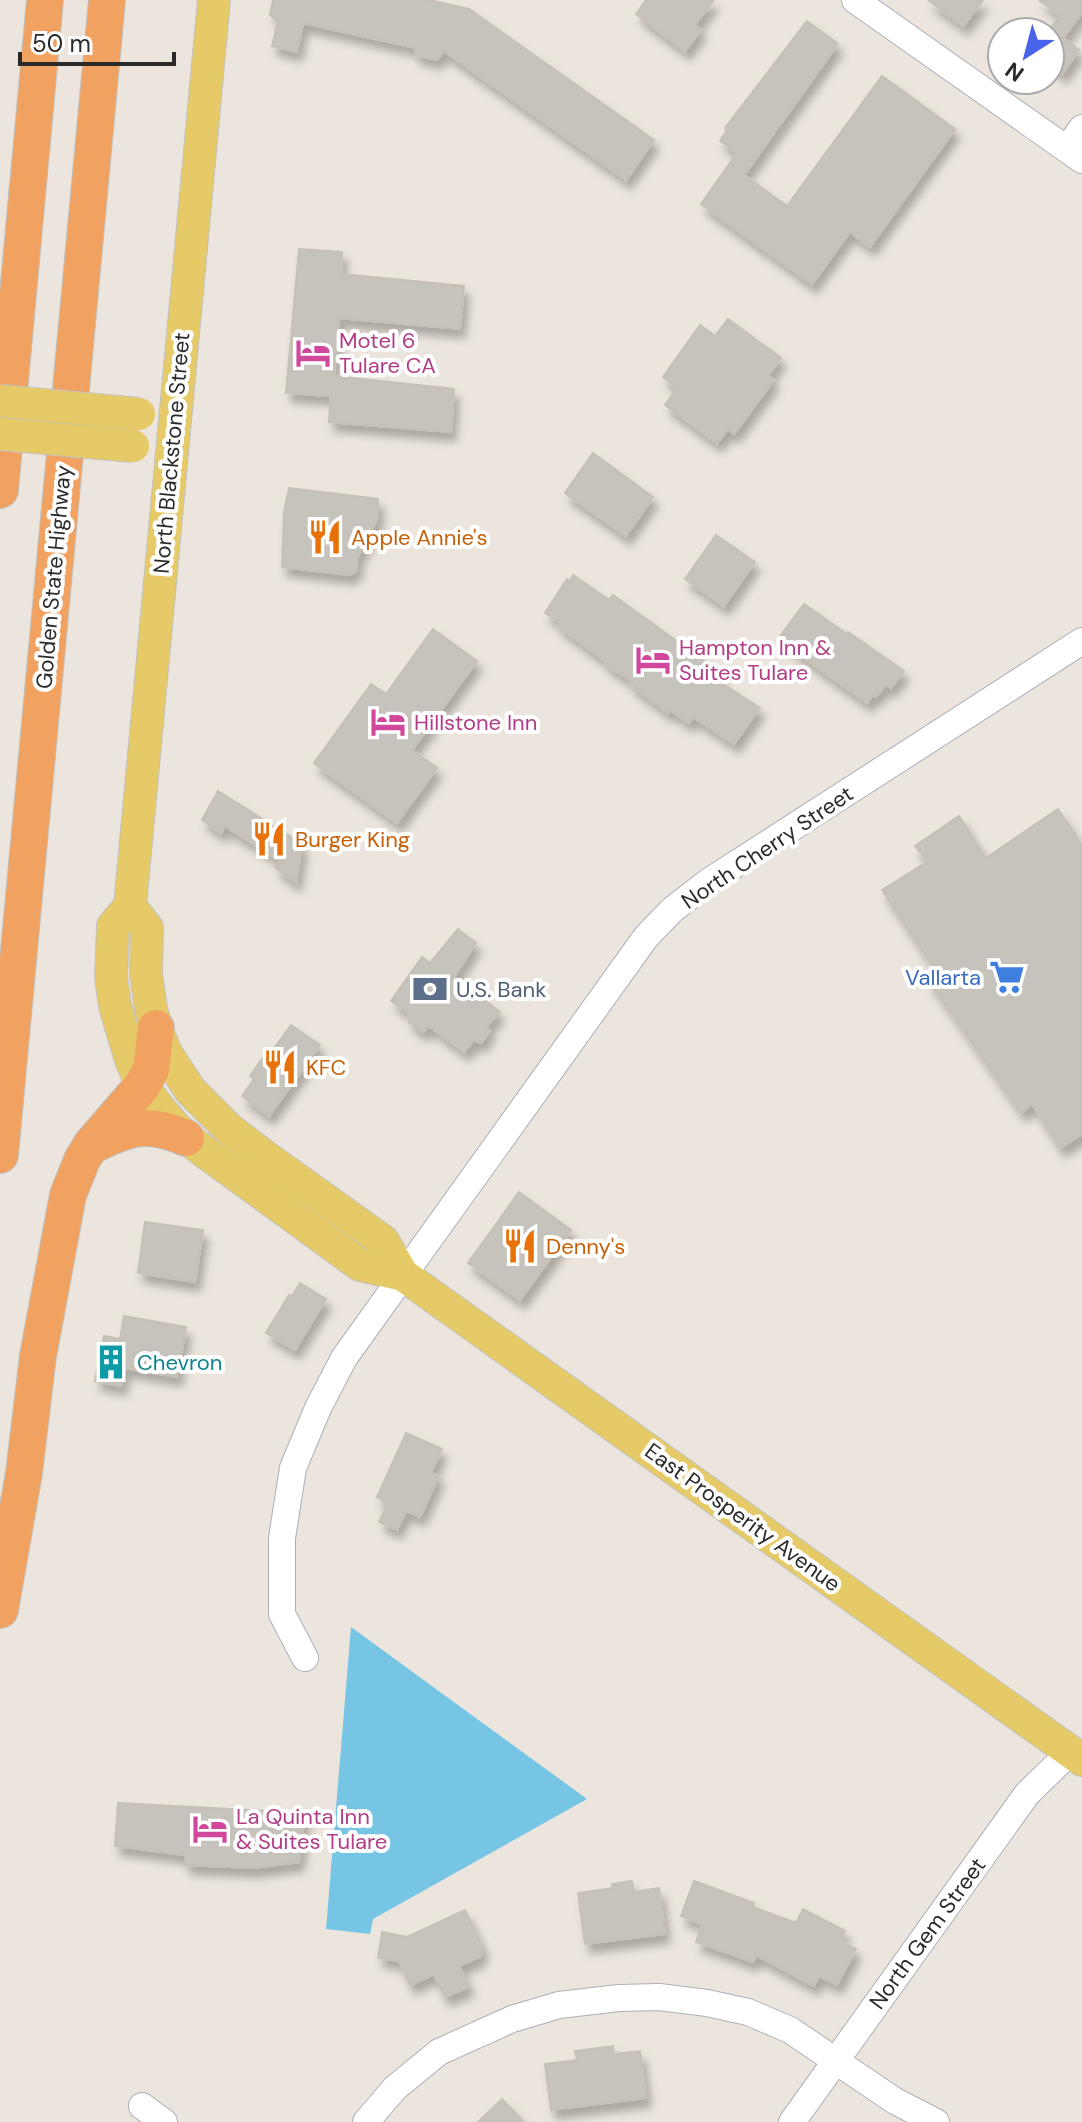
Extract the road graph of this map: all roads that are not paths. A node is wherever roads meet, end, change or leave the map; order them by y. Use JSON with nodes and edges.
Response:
{"nodes":[{"id":1,"x":45,"y":0,"type":"edge"},
{"id":2,"x":107,"y":0,"type":"edge"},
{"id":3,"x":214,"y":0,"type":"edge"},
{"id":4,"x":855,"y":0,"type":"edge"},
{"id":5,"x":1077,"y":146,"type":"edge"},
{"id":6,"x":0,"y":401,"type":"edge"},
{"id":7,"x":0,"y":434,"type":"edge"},
{"id":8,"x":173,"y":436,"type":"junction"},
{"id":9,"x":0,"y":490,"type":"edge"},
{"id":10,"x":1082,"y":641,"type":"edge"},
{"id":11,"x":130,"y":906,"type":"junction"},
{"id":12,"x":156,"y":1028,"type":"junction"},
{"id":13,"x":142,"y":1086,"type":"junction"},
{"id":14,"x":186,"y":1138,"type":"junction"},
{"id":15,"x":91,"y":1145,"type":"junction"},
{"id":16,"x":0,"y":1155,"type":"edge"},
{"id":17,"x":403,"y":1275,"type":"junction"},
{"id":18,"x":0,"y":1610,"type":"edge"},
{"id":19,"x":305,"y":1658,"type":"dead end"},
{"id":20,"x":1076,"y":1756,"type":"edge"},
{"id":21,"x":836,"y":2060,"type":"junction"},
{"id":22,"x":142,"y":2106,"type":"dead end"},
{"id":23,"x":164,"y":2122,"type":"edge"},
{"id":24,"x":366,"y":2122,"type":"edge"},
{"id":25,"x":792,"y":2122,"type":"edge"},
{"id":26,"x":936,"y":2122,"type":"edge"}],
"edges":[{"from":1,"to":9,"type":"highway"},
{"from":2,"to":16,"type":"highway","name":"Golden State Highway"},
{"from":3,"to":8,"type":"main road","name":"North Blackstone Street"},
{"from":4,"to":5,"type":"street"},
{"from":6,"to":8,"type":"main road","bridge":true},
{"from":7,"to":8,"type":"main road","bridge":true},
{"from":8,"to":11,"type":"main road","name":"North Blackstone Street"},
{"from":10,"to":17,"type":"street","name":"North Cherry Street"},
{"from":11,"to":12,"type":"main road"},
{"from":11,"to":13,"type":"main road","name":"North Blackstone Street"},
{"from":12,"to":13,"type":"highway"},
{"from":12,"to":17,"type":"main road","name":"East Prosperity Avenue"},
{"from":13,"to":14,"type":"main road","name":"East Prosperity Avenue"},
{"from":13,"to":15,"type":"highway"},
{"from":14,"to":15,"type":"highway"},
{"from":14,"to":17,"type":"main road","name":"East Prosperity Avenue"},
{"from":15,"to":18,"type":"highway"},
{"from":17,"to":19,"type":"street","name":"North Cherry Street"},
{"from":17,"to":20,"type":"main road","name":"East Prosperity Avenue"},
{"from":20,"to":21,"type":"street","name":"North Gem Street"},
{"from":21,"to":24,"type":"street"},
{"from":21,"to":25,"type":"street","name":"North Gem Street"},
{"from":21,"to":26,"type":"street"},
{"from":22,"to":23,"type":"street"}]}
